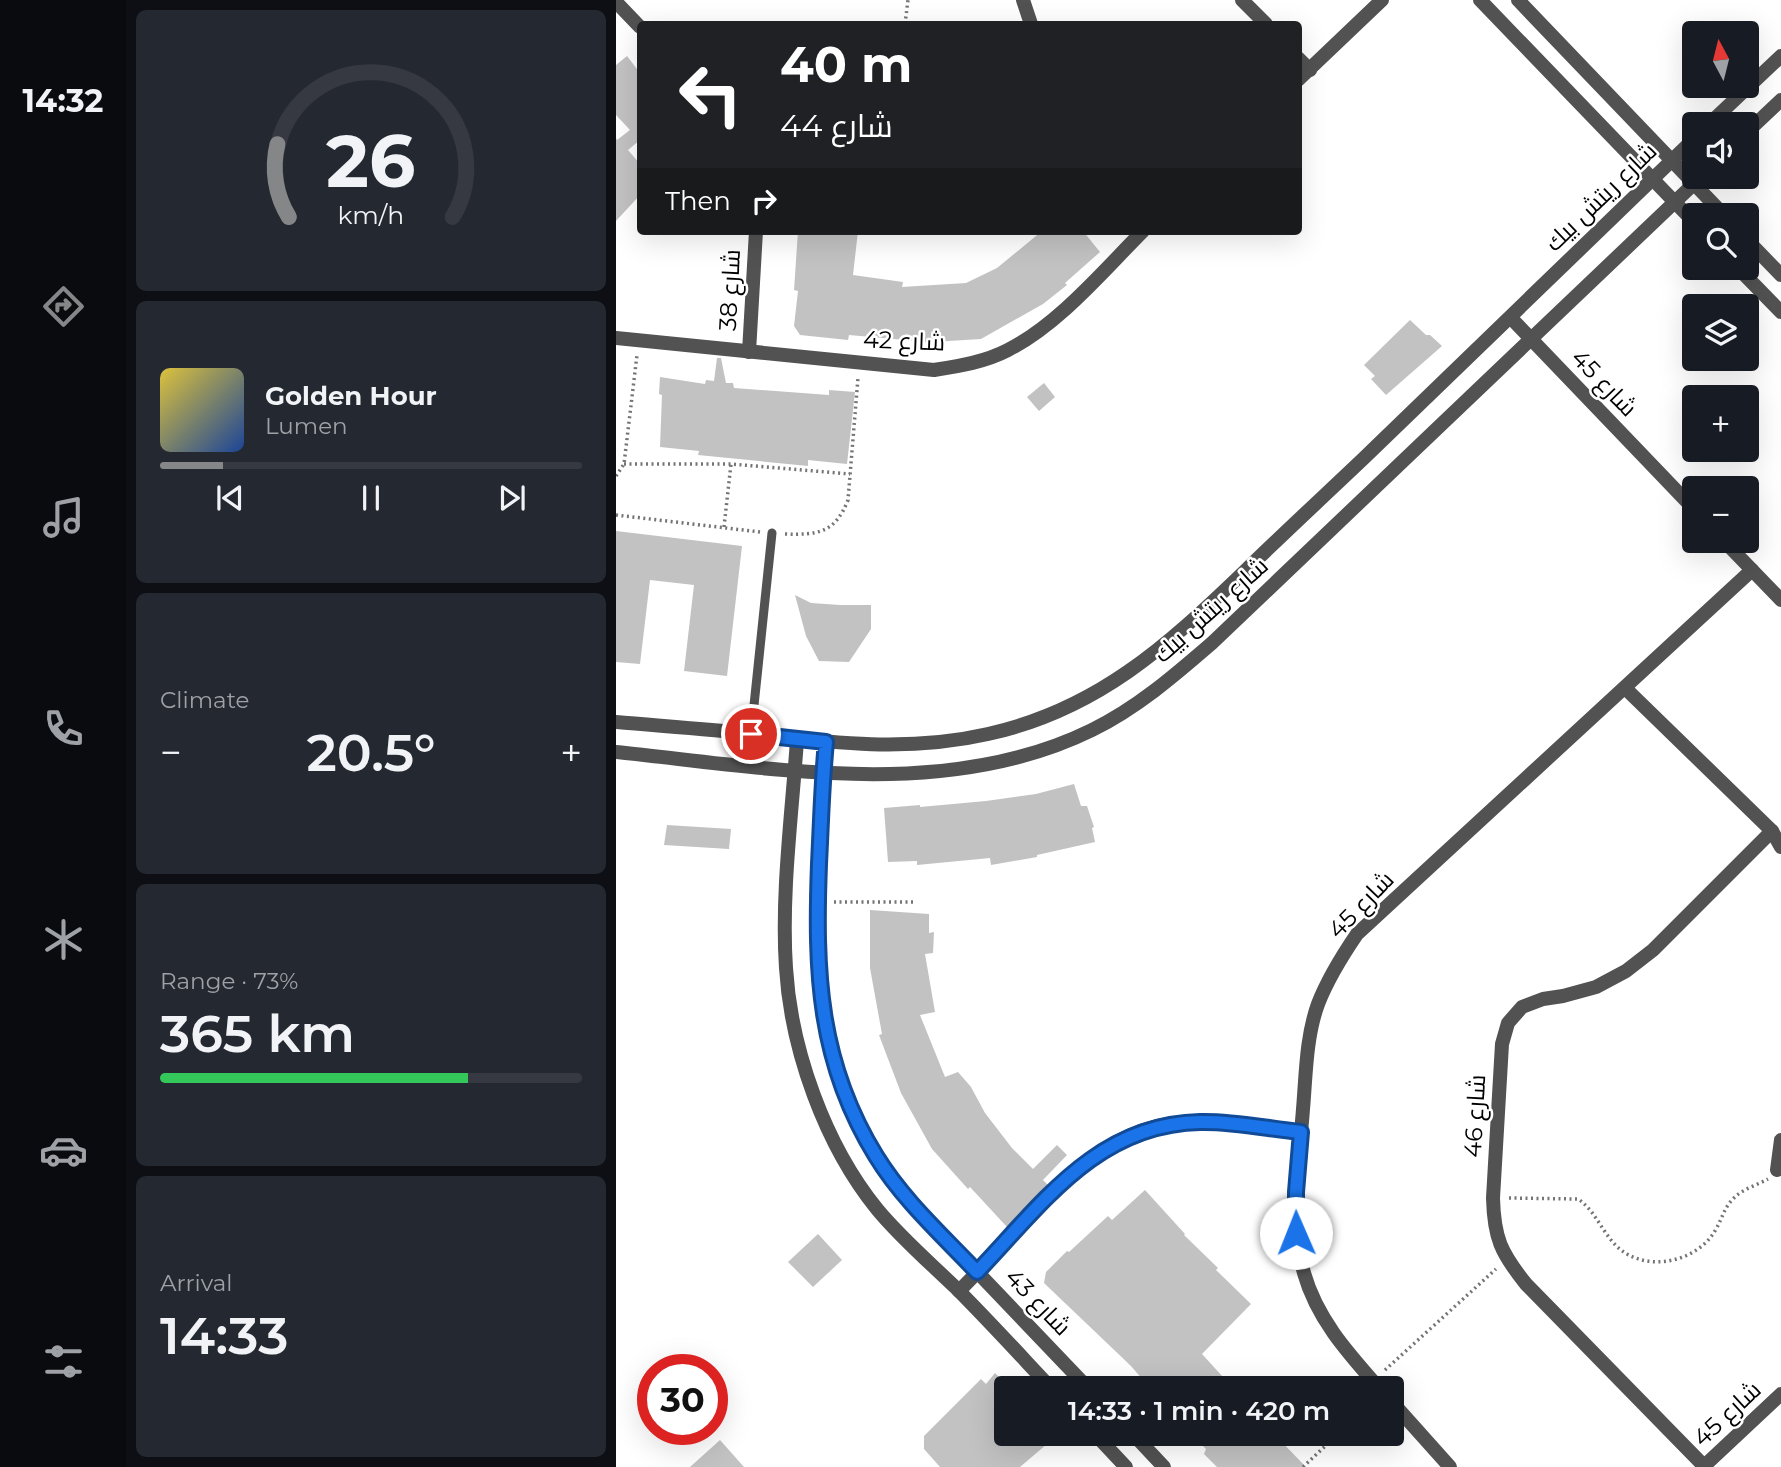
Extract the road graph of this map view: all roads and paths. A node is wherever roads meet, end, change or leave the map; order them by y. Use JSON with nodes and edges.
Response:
{"nodes":[{"id":1,"x":908,"y":0,"type":"edge"},
{"id":2,"x":1023,"y":0,"type":"edge"},
{"id":3,"x":1242,"y":0,"type":"edge"},
{"id":4,"x":1382,"y":0,"type":"edge"},
{"id":5,"x":1480,"y":0,"type":"edge"},
{"id":6,"x":1518,"y":0,"type":"edge"},
{"id":7,"x":616,"y":3,"type":"edge"},
{"id":8,"x":905,"y":21,"type":"edge"},
{"id":9,"x":1030,"y":21,"type":"edge"},
{"id":10,"x":1263,"y":21,"type":"edge"},
{"id":11,"x":637,"y":24,"type":"edge"},
{"id":12,"x":1781,"y":56,"type":"edge"},
{"id":13,"x":1302,"y":62,"type":"edge"},
{"id":14,"x":1310,"y":70,"type":"junction"},
{"id":15,"x":1302,"y":77,"type":"edge"},
{"id":16,"x":1781,"y":100,"type":"edge"},
{"id":17,"x":1722,"y":112,"type":"edge"},
{"id":18,"x":1759,"y":121,"type":"edge"},
{"id":19,"x":1682,"y":150,"type":"edge"},
{"id":20,"x":1672,"y":160,"type":"junction"},
{"id":21,"x":1682,"y":168,"type":"edge"},
{"id":22,"x":1652,"y":180,"type":"junction"},
{"id":23,"x":1688,"y":189,"type":"edge"},
{"id":24,"x":1704,"y":189,"type":"edge"},
{"id":25,"x":1674,"y":202,"type":"junction"},
{"id":26,"x":1715,"y":203,"type":"edge"},
{"id":27,"x":1682,"y":210,"type":"edge"},
{"id":28,"x":756,"y":235,"type":"edge"},
{"id":29,"x":1139,"y":235,"type":"edge"},
{"id":30,"x":1759,"y":252,"type":"edge"},
{"id":31,"x":1781,"y":275,"type":"edge"},
{"id":32,"x":1750,"y":280,"type":"edge"},
{"id":33,"x":1781,"y":312,"type":"edge"},
{"id":34,"x":1511,"y":318,"type":"junction"},
{"id":35,"x":616,"y":338,"type":"edge"},
{"id":36,"x":1532,"y":340,"type":"junction"},
{"id":37,"x":639,"y":341,"type":"junction"},
{"id":38,"x":749,"y":352,"type":"junction"},
{"id":39,"x":859,"y":363,"type":"junction"},
{"id":40,"x":624,"y":464,"type":"junction"},
{"id":41,"x":730,"y":464,"type":"junction"},
{"id":42,"x":850,"y":474,"type":"junction"},
{"id":43,"x":616,"y":477,"type":"edge"},
{"id":44,"x":1682,"y":496,"type":"edge"},
{"id":45,"x":616,"y":515,"type":"edge"},
{"id":46,"x":724,"y":527,"type":"junction"},
{"id":47,"x":772,"y":533,"type":"junction"},
{"id":48,"x":1736,"y":553,"type":"edge"},
{"id":49,"x":1752,"y":570,"type":"junction"},
{"id":50,"x":1781,"y":600,"type":"edge"},
{"id":51,"x":1625,"y":688,"type":"junction"},
{"id":52,"x":616,"y":722,"type":"edge"},
{"id":53,"x":751,"y":734,"type":"junction"},
{"id":54,"x":797,"y":740,"type":"junction"},
{"id":55,"x":826,"y":742,"type":"junction"},
{"id":56,"x":616,"y":752,"type":"edge"},
{"id":57,"x":795,"y":770,"type":"junction"},
{"id":58,"x":823,"y":772,"type":"junction"},
{"id":59,"x":1772,"y":831,"type":"junction"},
{"id":60,"x":1781,"y":847,"type":"edge"},
{"id":61,"x":817,"y":902,"type":"junction"},
{"id":62,"x":915,"y":902,"type":"dead end"},
{"id":63,"x":1301,"y":1132,"type":"junction"},
{"id":64,"x":1781,"y":1140,"type":"edge"},
{"id":65,"x":1777,"y":1170,"type":"joint"},
{"id":66,"x":1493,"y":1198,"type":"junction"},
{"id":67,"x":1506,"y":1260,"type":"junction"},
{"id":68,"x":977,"y":1272,"type":"junction"},
{"id":69,"x":959,"y":1291,"type":"junction"},
{"id":70,"x":1040,"y":1376,"type":"edge"},
{"id":71,"x":1077,"y":1376,"type":"edge"},
{"id":72,"x":1369,"y":1376,"type":"edge"},
{"id":73,"x":1384,"y":1376,"type":"edge"},
{"id":74,"x":1781,"y":1394,"type":"edge"},
{"id":75,"x":1404,"y":1416,"type":"edge"},
{"id":76,"x":1106,"y":1446,"type":"edge"},
{"id":77,"x":1144,"y":1446,"type":"edge"},
{"id":78,"x":1325,"y":1446,"type":"edge"},
{"id":79,"x":1126,"y":1467,"type":"edge"},
{"id":80,"x":1164,"y":1467,"type":"edge"},
{"id":81,"x":1303,"y":1467,"type":"edge"},
{"id":82,"x":1450,"y":1467,"type":"edge"},
{"id":83,"x":1704,"y":1467,"type":"edge"}],
"edges":[{"from":1,"to":8,"type":"path"},
{"from":2,"to":9,"type":"street"},
{"from":3,"to":10,"type":"street"},
{"from":4,"to":14,"type":"street"},
{"from":5,"to":22,"type":"street"},
{"from":6,"to":20,"type":"street"},
{"from":7,"to":11,"type":"street"},
{"from":12,"to":17,"type":"street"},
{"from":13,"to":14,"type":"street"},
{"from":14,"to":15,"type":"street"},
{"from":16,"to":18,"type":"street"},
{"from":19,"to":20,"type":"street","name":"شارع ريتش بيك"},
{"from":20,"to":21,"type":"street"},
{"from":20,"to":22,"type":"street","name":"شارع ريتش بيك"},
{"from":22,"to":25,"type":"street"},
{"from":22,"to":34,"type":"street","name":"شارع ريتش بيك"},
{"from":23,"to":25,"type":"street","name":"شارع ريتش بيك"},
{"from":24,"to":26,"type":"street"},
{"from":25,"to":27,"type":"street"},
{"from":25,"to":36,"type":"street","name":"شارع ريتش بيك"},
{"from":28,"to":38,"type":"street","name":"شارع 38"},
{"from":29,"to":39,"type":"street","name":"شارع 42"},
{"from":30,"to":31,"type":"street"},
{"from":32,"to":33,"type":"street"},
{"from":34,"to":36,"type":"street","name":"شارع 45"},
{"from":34,"to":55,"type":"street","name":"شارع ريتش بيك"},
{"from":35,"to":37,"type":"street","name":"شارع 42"},
{"from":36,"to":44,"type":"street","name":"شارع 45"},
{"from":36,"to":58,"type":"street","name":"شارع ريتش بيك"},
{"from":37,"to":38,"type":"street","name":"شارع 42"},
{"from":37,"to":40,"type":"path"},
{"from":38,"to":39,"type":"street","name":"شارع 42"},
{"from":39,"to":42,"type":"path"},
{"from":40,"to":41,"type":"path"},
{"from":40,"to":43,"type":"path"},
{"from":41,"to":42,"type":"path"},
{"from":41,"to":46,"type":"path"},
{"from":42,"to":47,"type":"path"},
{"from":45,"to":46,"type":"path"},
{"from":46,"to":47,"type":"path"},
{"from":47,"to":53,"type":"lane"},
{"from":48,"to":49,"type":"street"},
{"from":49,"to":50,"type":"street"},
{"from":49,"to":51,"type":"street","name":"شارع 45"},
{"from":51,"to":59,"type":"street"},
{"from":51,"to":63,"type":"street","name":"شارع 45"},
{"from":52,"to":53,"type":"street","name":"شارع ريتش بيك"},
{"from":53,"to":54,"type":"street","name":"شارع ريتش بيك"},
{"from":54,"to":55,"type":"street","name":"شارع ريتش بيك"},
{"from":54,"to":57,"type":"street","name":"شارع 43"},
{"from":55,"to":58,"type":"street","name":"شارع 43"},
{"from":56,"to":57,"type":"street","name":"شارع ريتش بيك"},
{"from":57,"to":58,"type":"street","name":"شارع ريتش بيك"},
{"from":57,"to":69,"type":"street","name":"شارع 43"},
{"from":58,"to":61,"type":"street","name":"شارع 43"},
{"from":59,"to":60,"type":"street"},
{"from":59,"to":66,"type":"street","name":"شارع 46"},
{"from":61,"to":62,"type":"path"},
{"from":61,"to":68,"type":"street","name":"شارع 43"},
{"from":63,"to":68,"type":"street"},
{"from":63,"to":72,"type":"street","name":"شارع 45"},
{"from":64,"to":65,"type":"street"},
{"from":65,"to":66,"type":"path"},
{"from":66,"to":67,"type":"street","name":"شارع 46"},
{"from":67,"to":73,"type":"path"},
{"from":67,"to":83,"type":"street","name":"شارع 46"},
{"from":68,"to":69,"type":"street"},
{"from":68,"to":71,"type":"street","name":"شارع 43"},
{"from":69,"to":70,"type":"street","name":"شارع 43"},
{"from":74,"to":83,"type":"street","name":"شارع 45"},
{"from":75,"to":82,"type":"street"},
{"from":76,"to":79,"type":"street"},
{"from":77,"to":80,"type":"street"},
{"from":78,"to":81,"type":"path"}]}
